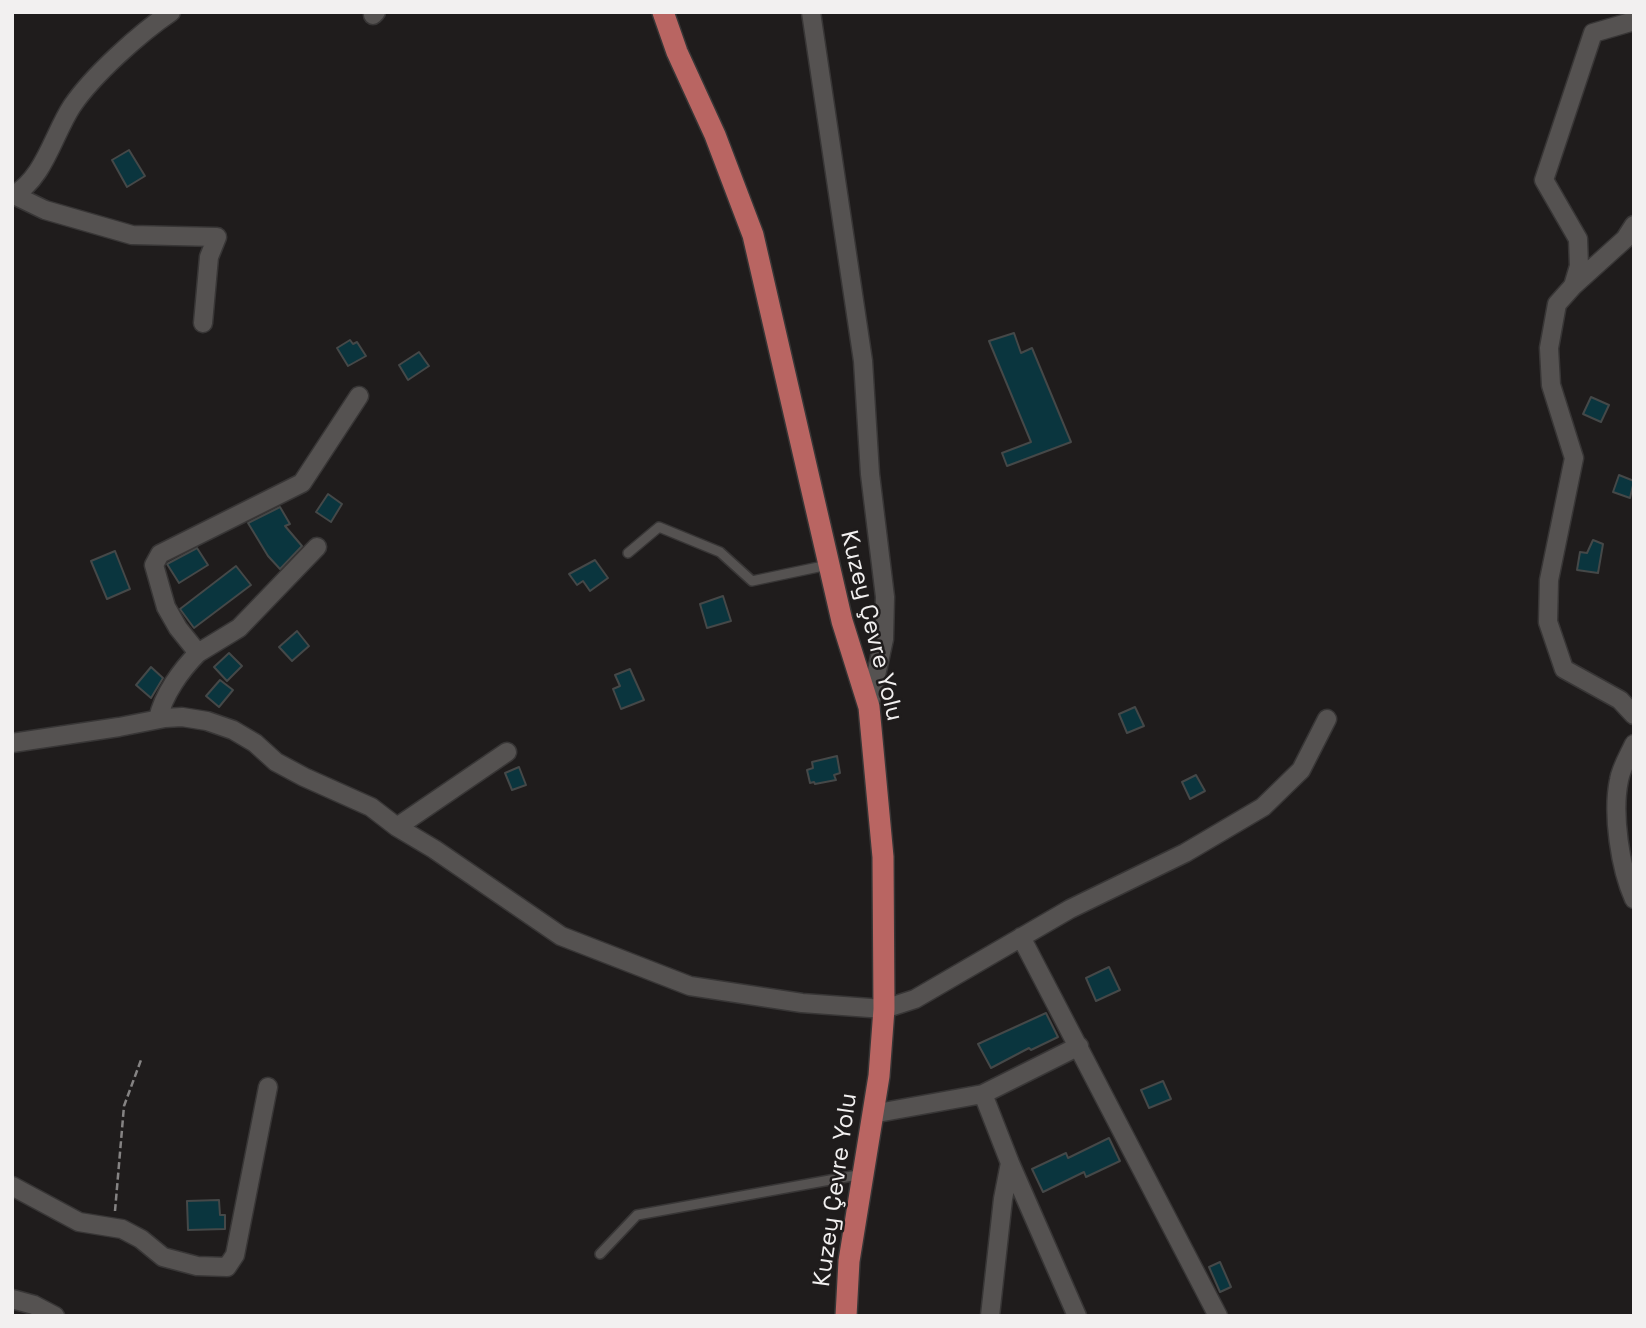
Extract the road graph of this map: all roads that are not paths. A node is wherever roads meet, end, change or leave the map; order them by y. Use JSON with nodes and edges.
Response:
{"nodes":[{"id":1,"x":171,"y":12,"type":"edge"},
{"id":2,"x":663,"y":12,"type":"edge"},
{"id":3,"x":811,"y":12,"type":"edge"},
{"id":4,"x":1634,"y":21,"type":"edge"},
{"id":5,"x":13,"y":196,"type":"edge"},
{"id":6,"x":1634,"y":225,"type":"edge"},
{"id":7,"x":1573,"y":286,"type":"junction"},
{"id":8,"x":203,"y":323,"type":"dead end"},
{"id":9,"x":359,"y":397,"type":"dead end"},
{"id":10,"x":317,"y":547,"type":"dead end"},
{"id":11,"x":628,"y":553,"type":"dead end"},
{"id":12,"x":829,"y":565,"type":"junction"},
{"id":13,"x":198,"y":653,"type":"junction"},
{"id":14,"x":869,"y":707,"type":"junction"},
{"id":15,"x":1634,"y":715,"type":"edge"},
{"id":16,"x":158,"y":719,"type":"junction"},
{"id":17,"x":1327,"y":719,"type":"dead end"},
{"id":18,"x":12,"y":743,"type":"edge"},
{"id":19,"x":1634,"y":744,"type":"edge"},
{"id":20,"x":506,"y":752,"type":"dead end"},
{"id":21,"x":397,"y":827,"type":"junction"},
{"id":22,"x":1634,"y":899,"type":"edge"},
{"id":23,"x":1020,"y":937,"type":"junction"},
{"id":24,"x":884,"y":1009,"type":"junction"},
{"id":25,"x":1079,"y":1046,"type":"junction"},
{"id":26,"x":268,"y":1087,"type":"dead end"},
{"id":27,"x":983,"y":1094,"type":"junction"},
{"id":28,"x":873,"y":1114,"type":"junction"},
{"id":29,"x":1010,"y":1163,"type":"junction"},
{"id":30,"x":863,"y":1174,"type":"junction"},
{"id":31,"x":12,"y":1186,"type":"edge"},
{"id":32,"x":600,"y":1254,"type":"dead end"},
{"id":33,"x":12,"y":1299,"type":"edge"},
{"id":34,"x":55,"y":1316,"type":"edge"},
{"id":35,"x":846,"y":1316,"type":"edge"},
{"id":36,"x":990,"y":1316,"type":"edge"},
{"id":37,"x":1076,"y":1316,"type":"edge"},
{"id":38,"x":1219,"y":1316,"type":"edge"}],
"edges":[{"from":1,"to":5,"type":"street"},
{"from":2,"to":12,"type":"main road","name":"Kuzey Çevre Yolu"},
{"from":3,"to":14,"type":"street"},
{"from":4,"to":7,"type":"street"},
{"from":5,"to":8,"type":"street"},
{"from":6,"to":7,"type":"street"},
{"from":7,"to":15,"type":"street"},
{"from":9,"to":13,"type":"street"},
{"from":10,"to":13,"type":"street"},
{"from":11,"to":12,"type":"lane"},
{"from":12,"to":14,"type":"main road","name":"Kuzey Çevre Yolu"},
{"from":13,"to":16,"type":"street"},
{"from":14,"to":24,"type":"main road","name":"Kuzey Çevre Yolu"},
{"from":16,"to":18,"type":"street"},
{"from":16,"to":21,"type":"street"},
{"from":17,"to":23,"type":"street"},
{"from":19,"to":22,"type":"street"},
{"from":20,"to":21,"type":"street"},
{"from":21,"to":24,"type":"street"},
{"from":23,"to":24,"type":"street"},
{"from":23,"to":25,"type":"street"},
{"from":24,"to":28,"type":"main road","name":"Kuzey Çevre Yolu"},
{"from":25,"to":27,"type":"street"},
{"from":25,"to":38,"type":"street"},
{"from":26,"to":31,"type":"street"},
{"from":27,"to":28,"type":"street"},
{"from":27,"to":29,"type":"street"},
{"from":28,"to":30,"type":"main road","name":"Kuzey Çevre Yolu"},
{"from":29,"to":36,"type":"street"},
{"from":29,"to":37,"type":"street"},
{"from":30,"to":32,"type":"lane"},
{"from":30,"to":35,"type":"main road","name":"Kuzey Çevre Yolu"},
{"from":33,"to":34,"type":"street"}]}
